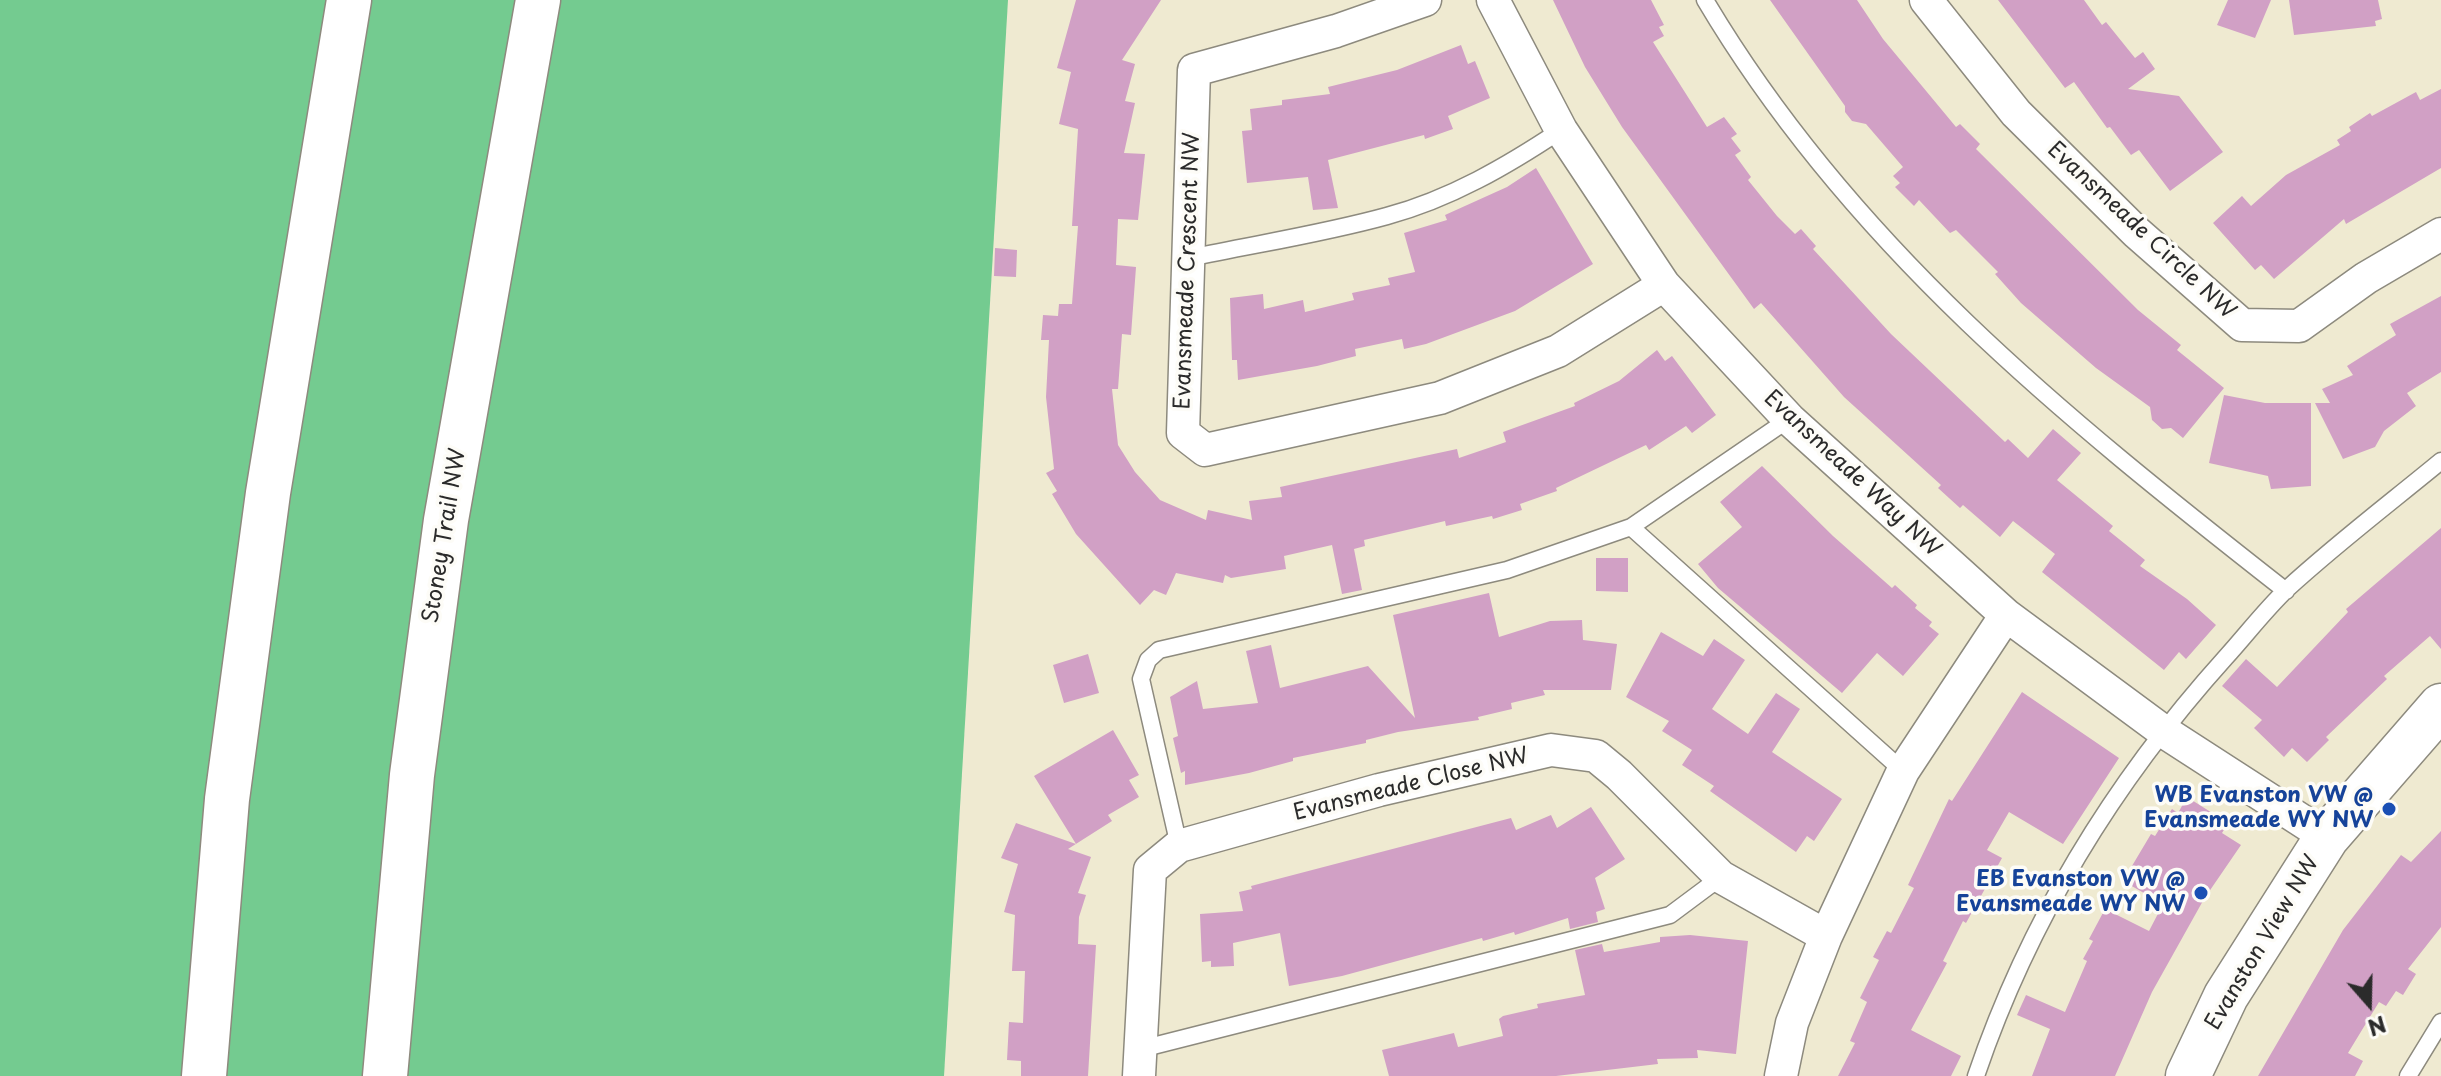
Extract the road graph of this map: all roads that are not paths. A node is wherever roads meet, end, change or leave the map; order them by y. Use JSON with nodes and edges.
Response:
{"nodes":[{"id":1,"x":349,"y":0,"type":"edge"},
{"id":2,"x":538,"y":0,"type":"edge"},
{"id":3,"x":1425,"y":0,"type":"edge"},
{"id":4,"x":1493,"y":0,"type":"edge"},
{"id":5,"x":1705,"y":0,"type":"edge"},
{"id":6,"x":1926,"y":0,"type":"edge"},
{"id":7,"x":1561,"y":130,"type":"junction"},
{"id":8,"x":2441,"y":234,"type":"edge"},
{"id":9,"x":1190,"y":258,"type":"junction"},
{"id":10,"x":1664,"y":285,"type":"junction"},
{"id":11,"x":1789,"y":419,"type":"junction"},
{"id":12,"x":2441,"y":461,"type":"edge"},
{"id":13,"x":1631,"y":527,"type":"junction"},
{"id":14,"x":2286,"y":591,"type":"junction"},
{"id":15,"x":2006,"y":615,"type":"junction"},
{"id":16,"x":2441,"y":706,"type":"edge"},
{"id":17,"x":2163,"y":731,"type":"junction"},
{"id":18,"x":1903,"y":771,"type":"junction"},
{"id":19,"x":2327,"y":837,"type":"junction"},
{"id":20,"x":1179,"y":846,"type":"junction"},
{"id":21,"x":1721,"y":877,"type":"junction"},
{"id":22,"x":1826,"y":936,"type":"junction"},
{"id":23,"x":2438,"y":1033,"type":"edge"},
{"id":24,"x":1140,"y":1062,"type":"edge"},
{"id":25,"x":204,"y":1076,"type":"edge"},
{"id":26,"x":385,"y":1076,"type":"edge"},
{"id":27,"x":1781,"y":1076,"type":"edge"},
{"id":28,"x":1976,"y":1076,"type":"edge"},
{"id":29,"x":2188,"y":1076,"type":"edge"},
{"id":30,"x":2408,"y":1076,"type":"edge"}],
"edges":[{"from":1,"to":25,"type":"main road"},
{"from":2,"to":26,"type":"main road","name":"Stoney Trail NW"},
{"from":3,"to":9,"type":"street","name":"Evansmeade Crescent NW"},
{"from":4,"to":7,"type":"street","name":"Evansmeade Way NW"},
{"from":5,"to":14,"type":"lane"},
{"from":6,"to":8,"type":"street","name":"Evansmeade Circle NW"},
{"from":7,"to":9,"type":"lane"},
{"from":7,"to":10,"type":"street","name":"Evansmeade Way NW"},
{"from":9,"to":10,"type":"street","name":"Evansmeade Crescent NW"},
{"from":10,"to":11,"type":"street","name":"Evansmeade Way NW"},
{"from":11,"to":13,"type":"lane"},
{"from":11,"to":15,"type":"street","name":"Evansmeade Way NW"},
{"from":12,"to":14,"type":"lane"},
{"from":13,"to":18,"type":"lane"},
{"from":13,"to":20,"type":"lane"},
{"from":14,"to":17,"type":"lane"},
{"from":15,"to":17,"type":"street","name":"Evansmeade Way NW"},
{"from":15,"to":18,"type":"street"},
{"from":16,"to":19,"type":"main road","name":"Evanston View NW"},
{"from":17,"to":19,"type":"street","name":"Evansmeade Way NW"},
{"from":17,"to":28,"type":"lane"},
{"from":18,"to":22,"type":"street"},
{"from":19,"to":29,"type":"main road","name":"Evanston View NW"},
{"from":20,"to":21,"type":"street","name":"Evansmeade Close NW"},
{"from":20,"to":24,"type":"street","name":"Evansmeade Close NW"},
{"from":21,"to":22,"type":"street","name":"Evansmeade Close NW"},
{"from":21,"to":24,"type":"lane"},
{"from":22,"to":27,"type":"street"},
{"from":23,"to":30,"type":"lane"}]}
